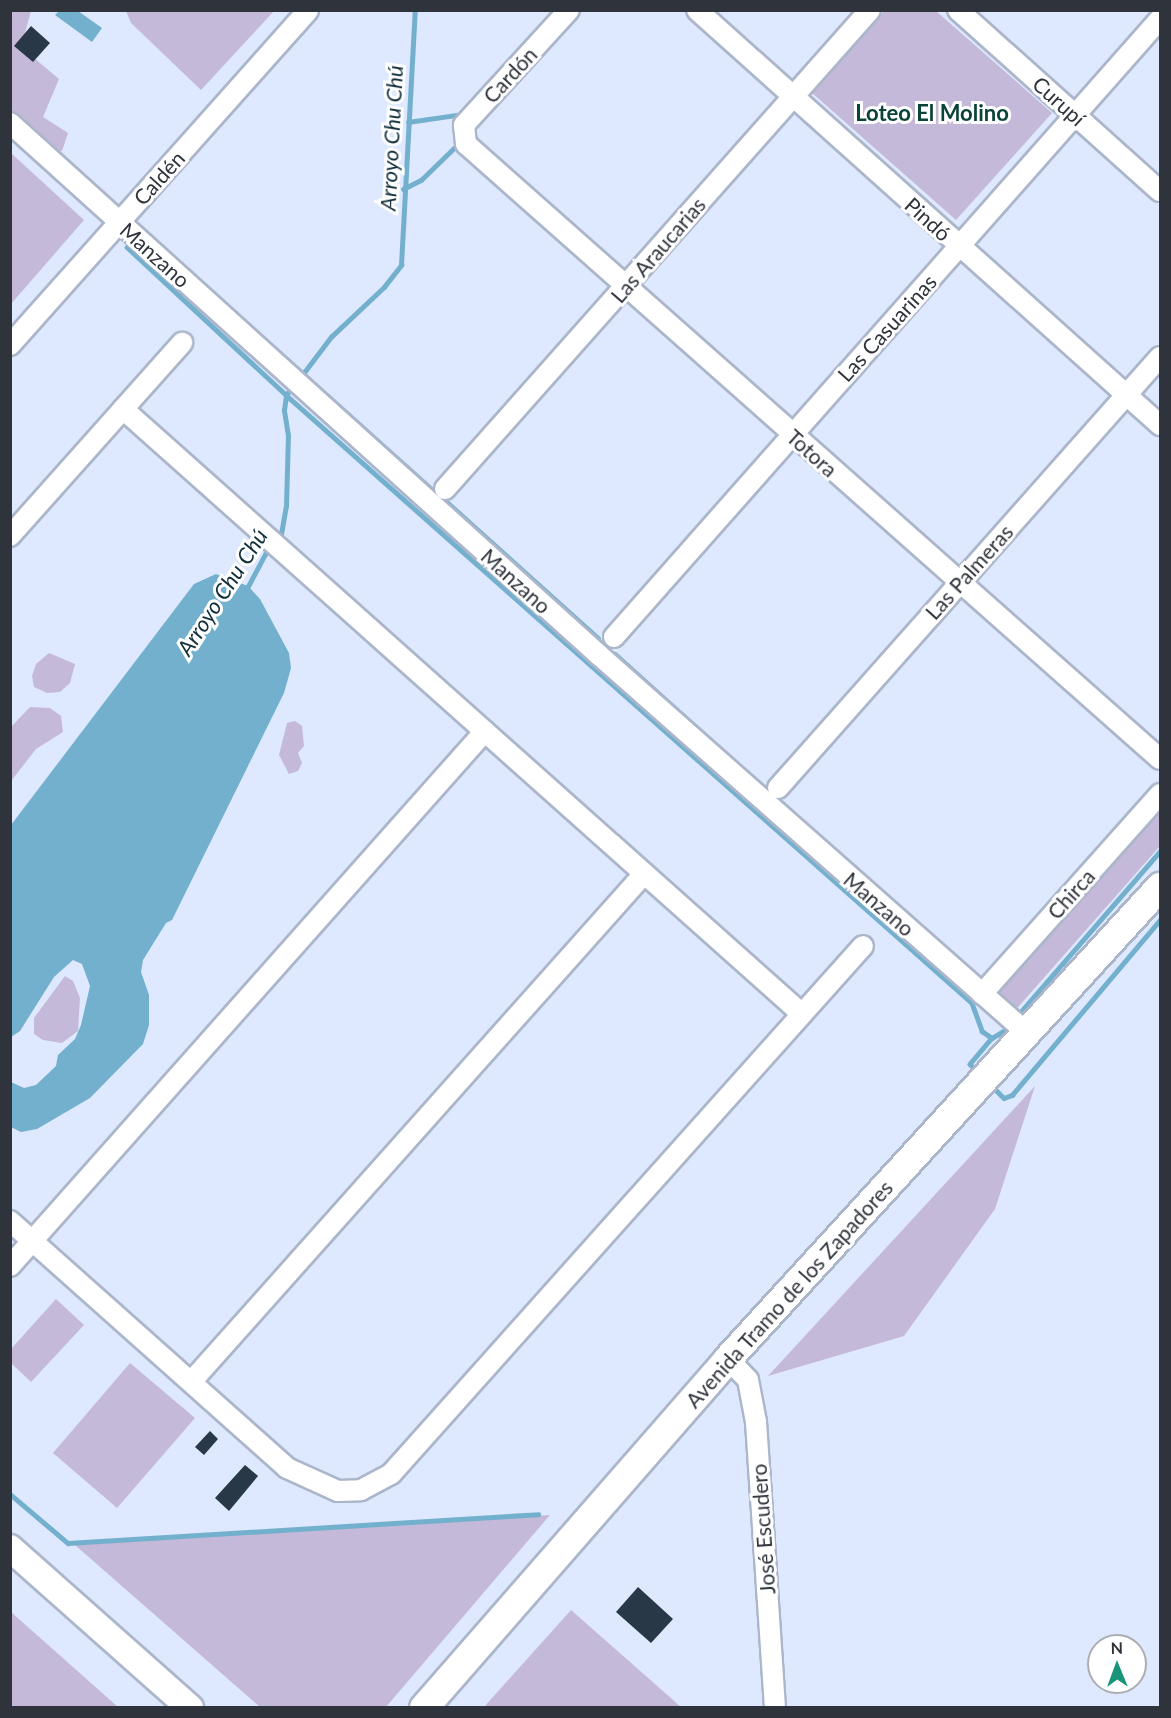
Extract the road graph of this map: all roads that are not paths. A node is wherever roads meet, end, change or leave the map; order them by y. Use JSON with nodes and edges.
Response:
{"nodes":[{"id":1,"x":308,"y":10,"type":"edge"},
{"id":2,"x":569,"y":10,"type":"edge"},
{"id":3,"x":697,"y":10,"type":"edge"},
{"id":4,"x":870,"y":10,"type":"edge"},
{"id":5,"x":958,"y":10,"type":"edge"},
{"id":6,"x":1161,"y":19,"type":"edge"},
{"id":7,"x":793,"y":96,"type":"junction"},
{"id":8,"x":1076,"y":115,"type":"junction"},
{"id":9,"x":10,"y":123,"type":"edge"},
{"id":10,"x":466,"y":144,"type":"joint"},
{"id":11,"x":1161,"y":191,"type":"edge"},
{"id":12,"x":119,"y":222,"type":"junction"},
{"id":13,"x":959,"y":247,"type":"junction"},
{"id":14,"x":626,"y":287,"type":"junction"},
{"id":15,"x":182,"y":343,"type":"dead end"},
{"id":16,"x":10,"y":345,"type":"edge"},
{"id":17,"x":1161,"y":357,"type":"edge"},
{"id":18,"x":1127,"y":395,"type":"junction"},
{"id":19,"x":123,"y":409,"type":"junction"},
{"id":20,"x":1161,"y":425,"type":"edge"},
{"id":21,"x":792,"y":435,"type":"junction"},
{"id":22,"x":445,"y":489,"type":"dead end"},
{"id":23,"x":10,"y":536,"type":"edge"},
{"id":24,"x":958,"y":583,"type":"junction"},
{"id":25,"x":614,"y":637,"type":"dead end"},
{"id":26,"x":485,"y":731,"type":"junction"},
{"id":27,"x":1161,"y":759,"type":"edge"},
{"id":28,"x":778,"y":788,"type":"dead end"},
{"id":29,"x":1161,"y":794,"type":"edge"},
{"id":30,"x":644,"y":874,"type":"junction"},
{"id":31,"x":1161,"y":886,"type":"edge"},
{"id":32,"x":863,"y":946,"type":"dead end"},
{"id":33,"x":982,"y":994,"type":"junction"},
{"id":34,"x":802,"y":1014,"type":"junction"},
{"id":35,"x":1027,"y":1033,"type":"junction"},
{"id":36,"x":10,"y":1207,"type":"edge"},
{"id":37,"x":10,"y":1221,"type":"edge"},
{"id":38,"x":36,"y":1237,"type":"junction"},
{"id":39,"x":10,"y":1266,"type":"edge"},
{"id":40,"x":728,"y":1359,"type":"junction"},
{"id":41,"x":195,"y":1378,"type":"junction"},
{"id":42,"x":10,"y":1548,"type":"edge"},
{"id":43,"x":189,"y":1707,"type":"edge"},
{"id":44,"x":424,"y":1707,"type":"edge"},
{"id":45,"x":775,"y":1707,"type":"edge"}],
"edges":[{"from":1,"to":12,"type":"street","name":"Caldén"},
{"from":2,"to":10,"type":"street","name":"Cardón"},
{"from":3,"to":7,"type":"street","name":"Pindó"},
{"from":4,"to":7,"type":"street","name":"Las Araucarias"},
{"from":5,"to":8,"type":"street","name":"Curupí"},
{"from":6,"to":8,"type":"street","name":"Las Casuarinas"},
{"from":7,"to":13,"type":"street","name":"Pindó"},
{"from":7,"to":14,"type":"street","name":"Las Araucarias"},
{"from":8,"to":11,"type":"street","name":"Curupí"},
{"from":8,"to":13,"type":"street","name":"Las Casuarinas"},
{"from":9,"to":12,"type":"street","name":"Manzano"},
{"from":10,"to":14,"type":"street","name":"Totora"},
{"from":12,"to":16,"type":"street","name":"Caldén"},
{"from":12,"to":33,"type":"street","name":"Manzano"},
{"from":13,"to":18,"type":"street","name":"Pindó"},
{"from":13,"to":21,"type":"street","name":"Las Casuarinas"},
{"from":14,"to":21,"type":"street","name":"Totora"},
{"from":14,"to":22,"type":"street","name":"Las Araucarias"},
{"from":15,"to":19,"type":"street"},
{"from":17,"to":18,"type":"street","name":"Las Palmeras"},
{"from":18,"to":20,"type":"street","name":"Pindó"},
{"from":18,"to":24,"type":"street","name":"Las Palmeras"},
{"from":19,"to":23,"type":"street"},
{"from":19,"to":26,"type":"street"},
{"from":21,"to":24,"type":"street","name":"Totora"},
{"from":21,"to":25,"type":"street","name":"Las Casuarinas"},
{"from":24,"to":27,"type":"street","name":"Totora"},
{"from":24,"to":28,"type":"street","name":"Las Palmeras"},
{"from":26,"to":30,"type":"street"},
{"from":26,"to":38,"type":"street"},
{"from":29,"to":33,"type":"street","name":"Chirca"},
{"from":30,"to":34,"type":"street"},
{"from":30,"to":41,"type":"street"},
{"from":31,"to":35,"type":"highway","name":"Avenida Tramo de los Zapadores"},
{"from":32,"to":34,"type":"street"},
{"from":33,"to":35,"type":"street","name":"Manzano"},
{"from":34,"to":41,"type":"street"},
{"from":35,"to":40,"type":"highway","name":"Avenida Tramo de los Zapadores"},
{"from":36,"to":38,"type":"street"},
{"from":37,"to":38,"type":"street"},
{"from":38,"to":39,"type":"street"},
{"from":38,"to":41,"type":"street"},
{"from":40,"to":44,"type":"highway","name":"Avenida Tramo de los Zapadores"},
{"from":40,"to":45,"type":"street","name":"José Escudero"},
{"from":42,"to":43,"type":"main road"}]}
